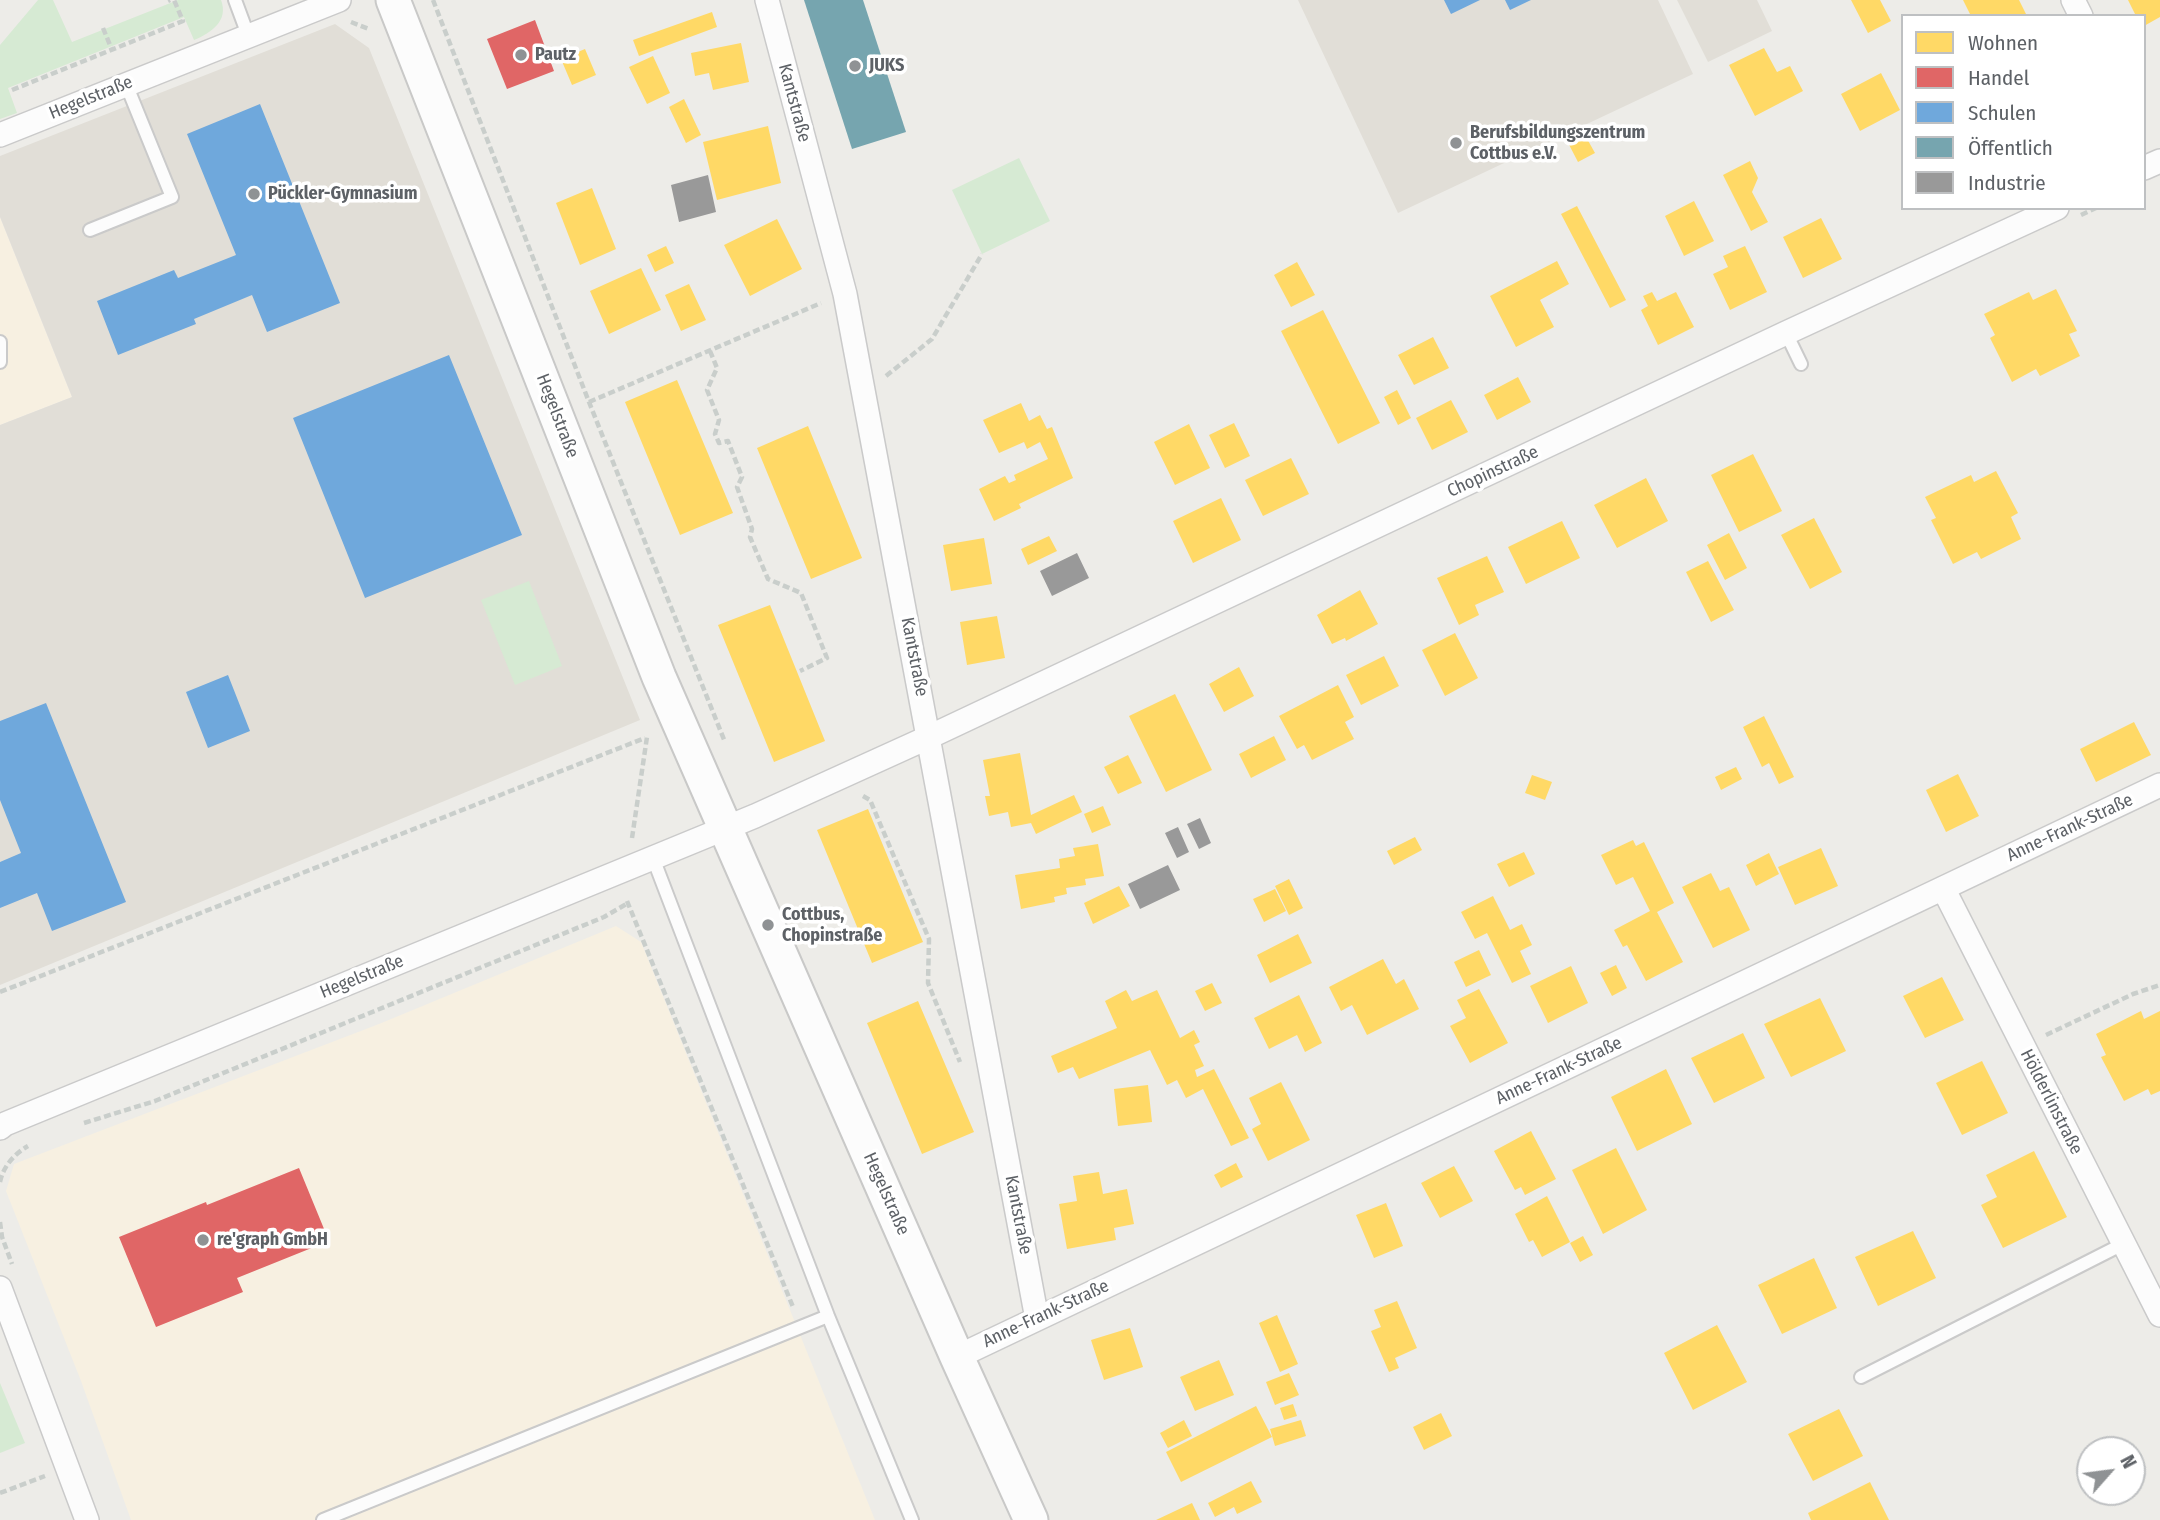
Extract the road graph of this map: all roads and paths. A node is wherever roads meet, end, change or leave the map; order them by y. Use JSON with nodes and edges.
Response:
{"nodes":[{"id":1,"x":171,"y":0,"type":"edge"},
{"id":2,"x":234,"y":0,"type":"edge"},
{"id":3,"x":339,"y":0,"type":"edge"},
{"id":4,"x":393,"y":0,"type":"edge"},
{"id":5,"x":433,"y":0,"type":"edge"},
{"id":6,"x":767,"y":0,"type":"edge"},
{"id":7,"x":103,"y":27,"type":"dead end"},
{"id":8,"x":248,"y":35,"type":"junction"},
{"id":9,"x":112,"y":50,"type":"junction"},
{"id":10,"x":126,"y":84,"type":"junction"},
{"id":11,"x":12,"y":90,"type":"dead end"},
{"id":12,"x":0,"y":135,"type":"edge"},
{"id":13,"x":2053,"y":210,"type":"edge"},
{"id":14,"x":90,"y":230,"type":"dead end"},
{"id":15,"x":982,"y":254,"type":"dead end"},
{"id":16,"x":845,"y":294,"type":"junction"},
{"id":17,"x":1786,"y":333,"type":"junction"},
{"id":18,"x":0,"y":342,"type":"edge"},
{"id":19,"x":710,"y":351,"type":"junction"},
{"id":20,"x":0,"y":362,"type":"edge"},
{"id":21,"x":1801,"y":364,"type":"dead end"},
{"id":22,"x":864,"y":395,"type":"junction"},
{"id":23,"x":589,"y":402,"type":"junction"},
{"id":24,"x":800,"y":671,"type":"dead end"},
{"id":25,"x":650,"y":733,"type":"dead end"},
{"id":26,"x":929,"y":737,"type":"junction"},
{"id":27,"x":645,"y":738,"type":"junction"},
{"id":28,"x":729,"y":751,"type":"dead end"},
{"id":29,"x":2160,"y":785,"type":"edge"},
{"id":30,"x":854,"y":790,"type":"dead end"},
{"id":31,"x":726,"y":828,"type":"junction"},
{"id":32,"x":653,"y":858,"type":"junction"},
{"id":33,"x":625,"y":869,"type":"junction"},
{"id":34,"x":1943,"y":888,"type":"junction"},
{"id":35,"x":628,"y":904,"type":"junction"},
{"id":36,"x":2160,"y":985,"type":"edge"},
{"id":37,"x":0,"y":992,"type":"edge"},
{"id":38,"x":2022,"y":1046,"type":"junction"},
{"id":39,"x":962,"y":1070,"type":"dead end"},
{"id":40,"x":76,"y":1125,"type":"dead end"},
{"id":41,"x":0,"y":1128,"type":"edge"},
{"id":42,"x":36,"y":1140,"type":"dead end"},
{"id":43,"x":0,"y":1182,"type":"edge"},
{"id":44,"x":2123,"y":1244,"type":"junction"},
{"id":45,"x":0,"y":1288,"type":"edge"},
{"id":46,"x":793,"y":1307,"type":"dead end"},
{"id":47,"x":2160,"y":1315,"type":"edge"},
{"id":48,"x":828,"y":1316,"type":"junction"},
{"id":49,"x":1037,"y":1320,"type":"junction"},
{"id":50,"x":957,"y":1357,"type":"junction"},
{"id":51,"x":1861,"y":1377,"type":"dead end"},
{"id":52,"x":54,"y":1472,"type":"dead end"},
{"id":53,"x":0,"y":1493,"type":"edge"},
{"id":54,"x":88,"y":1520,"type":"edge"},
{"id":55,"x":323,"y":1520,"type":"edge"},
{"id":56,"x":912,"y":1520,"type":"edge"},
{"id":57,"x":1031,"y":1520,"type":"edge"}],
"edges":[{"from":1,"to":9,"type":"path"},
{"from":2,"to":8,"type":"lane"},
{"from":3,"to":8,"type":"street","name":"Hegelstraße"},
{"from":4,"to":31,"type":"street","name":"Hegelstraße"},
{"from":5,"to":23,"type":"path"},
{"from":6,"to":16,"type":"street","name":"Kantstraße"},
{"from":7,"to":9,"type":"path"},
{"from":8,"to":10,"type":"street","name":"Hegelstraße"},
{"from":9,"to":11,"type":"path"},
{"from":10,"to":12,"type":"street","name":"Hegelstraße"},
{"from":10,"to":14,"type":"lane"},
{"from":13,"to":17,"type":"street","name":"Chopinstraße"},
{"from":15,"to":22,"type":"path"},
{"from":16,"to":19,"type":"path"},
{"from":16,"to":22,"type":"street","name":"Kantstraße"},
{"from":17,"to":21,"type":"lane"},
{"from":17,"to":26,"type":"street","name":"Chopinstraße"},
{"from":18,"to":20,"type":"lane"},
{"from":19,"to":23,"type":"path"},
{"from":19,"to":24,"type":"path"},
{"from":22,"to":26,"type":"street","name":"Kantstraße"},
{"from":23,"to":28,"type":"path"},
{"from":25,"to":27,"type":"path"},
{"from":26,"to":31,"type":"street","name":"Hegelstraße"},
{"from":26,"to":49,"type":"street","name":"Kantstraße"},
{"from":27,"to":33,"type":"path"},
{"from":27,"to":37,"type":"path"},
{"from":29,"to":34,"type":"street","name":"Anne-Frank-Straße"},
{"from":30,"to":39,"type":"path"},
{"from":31,"to":32,"type":"street","name":"Hegelstraße"},
{"from":31,"to":50,"type":"street","name":"Hegelstraße"},
{"from":32,"to":33,"type":"street","name":"Hegelstraße"},
{"from":32,"to":48,"type":"lane"},
{"from":33,"to":35,"type":"path"},
{"from":33,"to":41,"type":"street","name":"Hegelstraße"},
{"from":34,"to":38,"type":"street","name":"Hölderlinstraße"},
{"from":34,"to":49,"type":"street","name":"Anne-Frank-Straße"},
{"from":35,"to":40,"type":"path"},
{"from":35,"to":46,"type":"path"},
{"from":36,"to":38,"type":"path"},
{"from":38,"to":44,"type":"street","name":"Hölderlinstraße"},
{"from":42,"to":43,"type":"path"},
{"from":44,"to":47,"type":"street","name":"Hölderlinstraße"},
{"from":44,"to":51,"type":"lane"},
{"from":45,"to":54,"type":"street"},
{"from":48,"to":55,"type":"lane"},
{"from":48,"to":56,"type":"lane"},
{"from":49,"to":50,"type":"street","name":"Anne-Frank-Straße"},
{"from":50,"to":57,"type":"street","name":"Hegelstraße"},
{"from":52,"to":53,"type":"path"}]}
